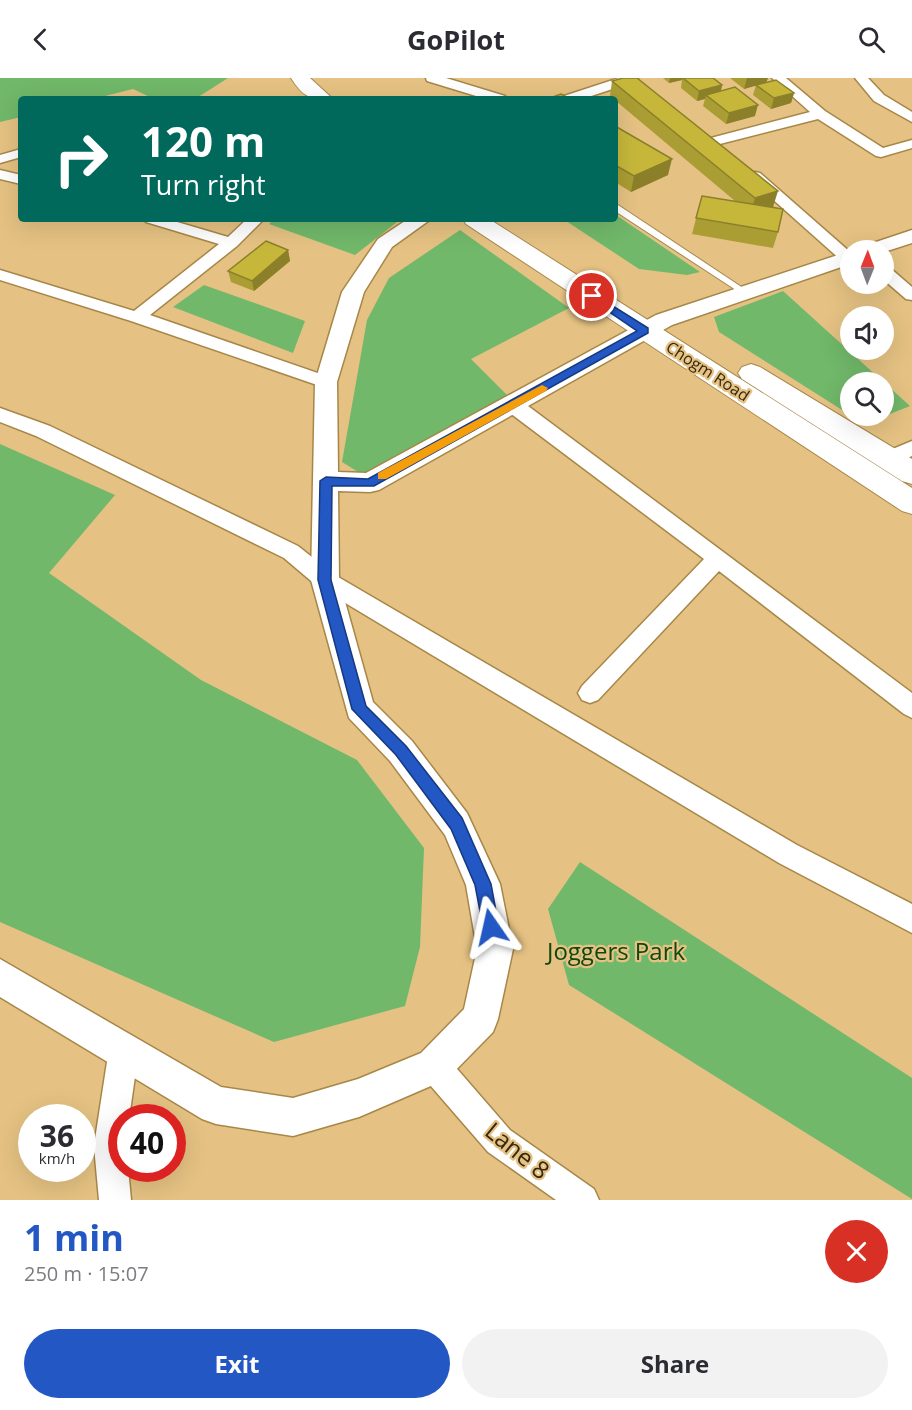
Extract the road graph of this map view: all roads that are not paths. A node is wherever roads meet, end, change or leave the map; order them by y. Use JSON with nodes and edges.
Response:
{"nodes":[{"id":1,"x":281,"y":78,"type":"edge"},
{"id":2,"x":300,"y":78,"type":"edge"},
{"id":3,"x":432,"y":78,"type":"edge"},
{"id":4,"x":778,"y":78,"type":"edge"},
{"id":5,"x":861,"y":78,"type":"edge"},
{"id":6,"x":634,"y":81,"type":"edge"},
{"id":7,"x":298,"y":96,"type":"edge"},
{"id":8,"x":319,"y":96,"type":"edge"},
{"id":9,"x":490,"y":96,"type":"edge"},
{"id":10,"x":580,"y":96,"type":"edge"},
{"id":11,"x":820,"y":114,"type":"junction"},
{"id":12,"x":912,"y":118,"type":"edge"},
{"id":13,"x":912,"y":144,"type":"edge"},
{"id":14,"x":18,"y":154,"type":"edge"},
{"id":15,"x":731,"y":156,"type":"edge"},
{"id":16,"x":0,"y":159,"type":"edge"},
{"id":17,"x":748,"y":170,"type":"edge"},
{"id":18,"x":0,"y":174,"type":"edge"},
{"id":19,"x":18,"y":179,"type":"edge"},
{"id":20,"x":618,"y":209,"type":"edge"},
{"id":21,"x":161,"y":222,"type":"edge"},
{"id":22,"x":253,"y":222,"type":"edge"},
{"id":23,"x":416,"y":222,"type":"edge"},
{"id":24,"x":479,"y":222,"type":"edge"},
{"id":25,"x":510,"y":222,"type":"edge"},
{"id":26,"x":912,"y":236,"type":"edge"},
{"id":27,"x":894,"y":242,"type":"edge"},
{"id":28,"x":231,"y":243,"type":"junction"},
{"id":29,"x":840,"y":250,"type":"edge"},
{"id":30,"x":840,"y":261,"type":"edge"},
{"id":31,"x":0,"y":275,"type":"edge"},
{"id":32,"x":894,"y":280,"type":"edge"},
{"id":33,"x":745,"y":292,"type":"junction"},
{"id":34,"x":912,"y":295,"type":"edge"},
{"id":35,"x":137,"y":316,"type":"junction"},
{"id":36,"x":654,"y":325,"type":"junction"},
{"id":37,"x":326,"y":382,"type":"junction"},
{"id":38,"x":513,"y":405,"type":"junction"},
{"id":39,"x":0,"y":415,"type":"edge"},
{"id":40,"x":901,"y":453,"type":"edge"},
{"id":41,"x":912,"y":473,"type":"edge"},
{"id":42,"x":326,"y":481,"type":"junction"},
{"id":43,"x":912,"y":503,"type":"edge"},
{"id":44,"x":718,"y":558,"type":"junction"},
{"id":45,"x":325,"y":580,"type":"junction"},
{"id":46,"x":590,"y":693,"type":"dead end"},
{"id":47,"x":912,"y":707,"type":"edge"},
{"id":48,"x":912,"y":919,"type":"edge"},
{"id":49,"x":0,"y":977,"type":"edge"},
{"id":50,"x":124,"y":1049,"type":"junction"},
{"id":51,"x":434,"y":1066,"type":"junction"},
{"id":52,"x":115,"y":1200,"type":"edge"},
{"id":53,"x":583,"y":1200,"type":"edge"}],
"edges":[{"from":1,"to":7,"type":"main road"},
{"from":2,"to":8,"type":"main road"},
{"from":3,"to":9,"type":"street"},
{"from":4,"to":11,"type":"street"},
{"from":5,"to":12,"type":"street"},
{"from":6,"to":10,"type":"street"},
{"from":11,"to":13,"type":"street"},
{"from":11,"to":15,"type":"street"},
{"from":14,"to":16,"type":"street"},
{"from":17,"to":29,"type":"street"},
{"from":18,"to":19,"type":"street"},
{"from":20,"to":33,"type":"lane"},
{"from":21,"to":28,"type":"street"},
{"from":22,"to":28,"type":"street"},
{"from":23,"to":37,"type":"street"},
{"from":24,"to":36,"type":"main road","name":"Chogm Road"},
{"from":25,"to":36,"type":"main road","name":"Chogm Road"},
{"from":26,"to":27,"type":"street"},
{"from":28,"to":35,"type":"street"},
{"from":30,"to":33,"type":"street"},
{"from":31,"to":35,"type":"street"},
{"from":32,"to":34,"type":"street"},
{"from":33,"to":36,"type":"street"},
{"from":35,"to":37,"type":"street"},
{"from":36,"to":38,"type":"street"},
{"from":36,"to":40,"type":"main road","name":"Chogm Road"},
{"from":36,"to":43,"type":"main road","name":"Chogm Road"},
{"from":37,"to":42,"type":"street"},
{"from":38,"to":42,"type":"street"},
{"from":38,"to":44,"type":"street"},
{"from":39,"to":45,"type":"street"},
{"from":40,"to":41,"type":"main road","name":"Chogm Road"},
{"from":42,"to":45,"type":"street"},
{"from":44,"to":46,"type":"street"},
{"from":44,"to":47,"type":"street"},
{"from":45,"to":48,"type":"street"},
{"from":45,"to":51,"type":"street"},
{"from":49,"to":50,"type":"street"},
{"from":50,"to":51,"type":"street"},
{"from":50,"to":52,"type":"street"},
{"from":51,"to":53,"type":"street","name":"Lane 8"}]}
